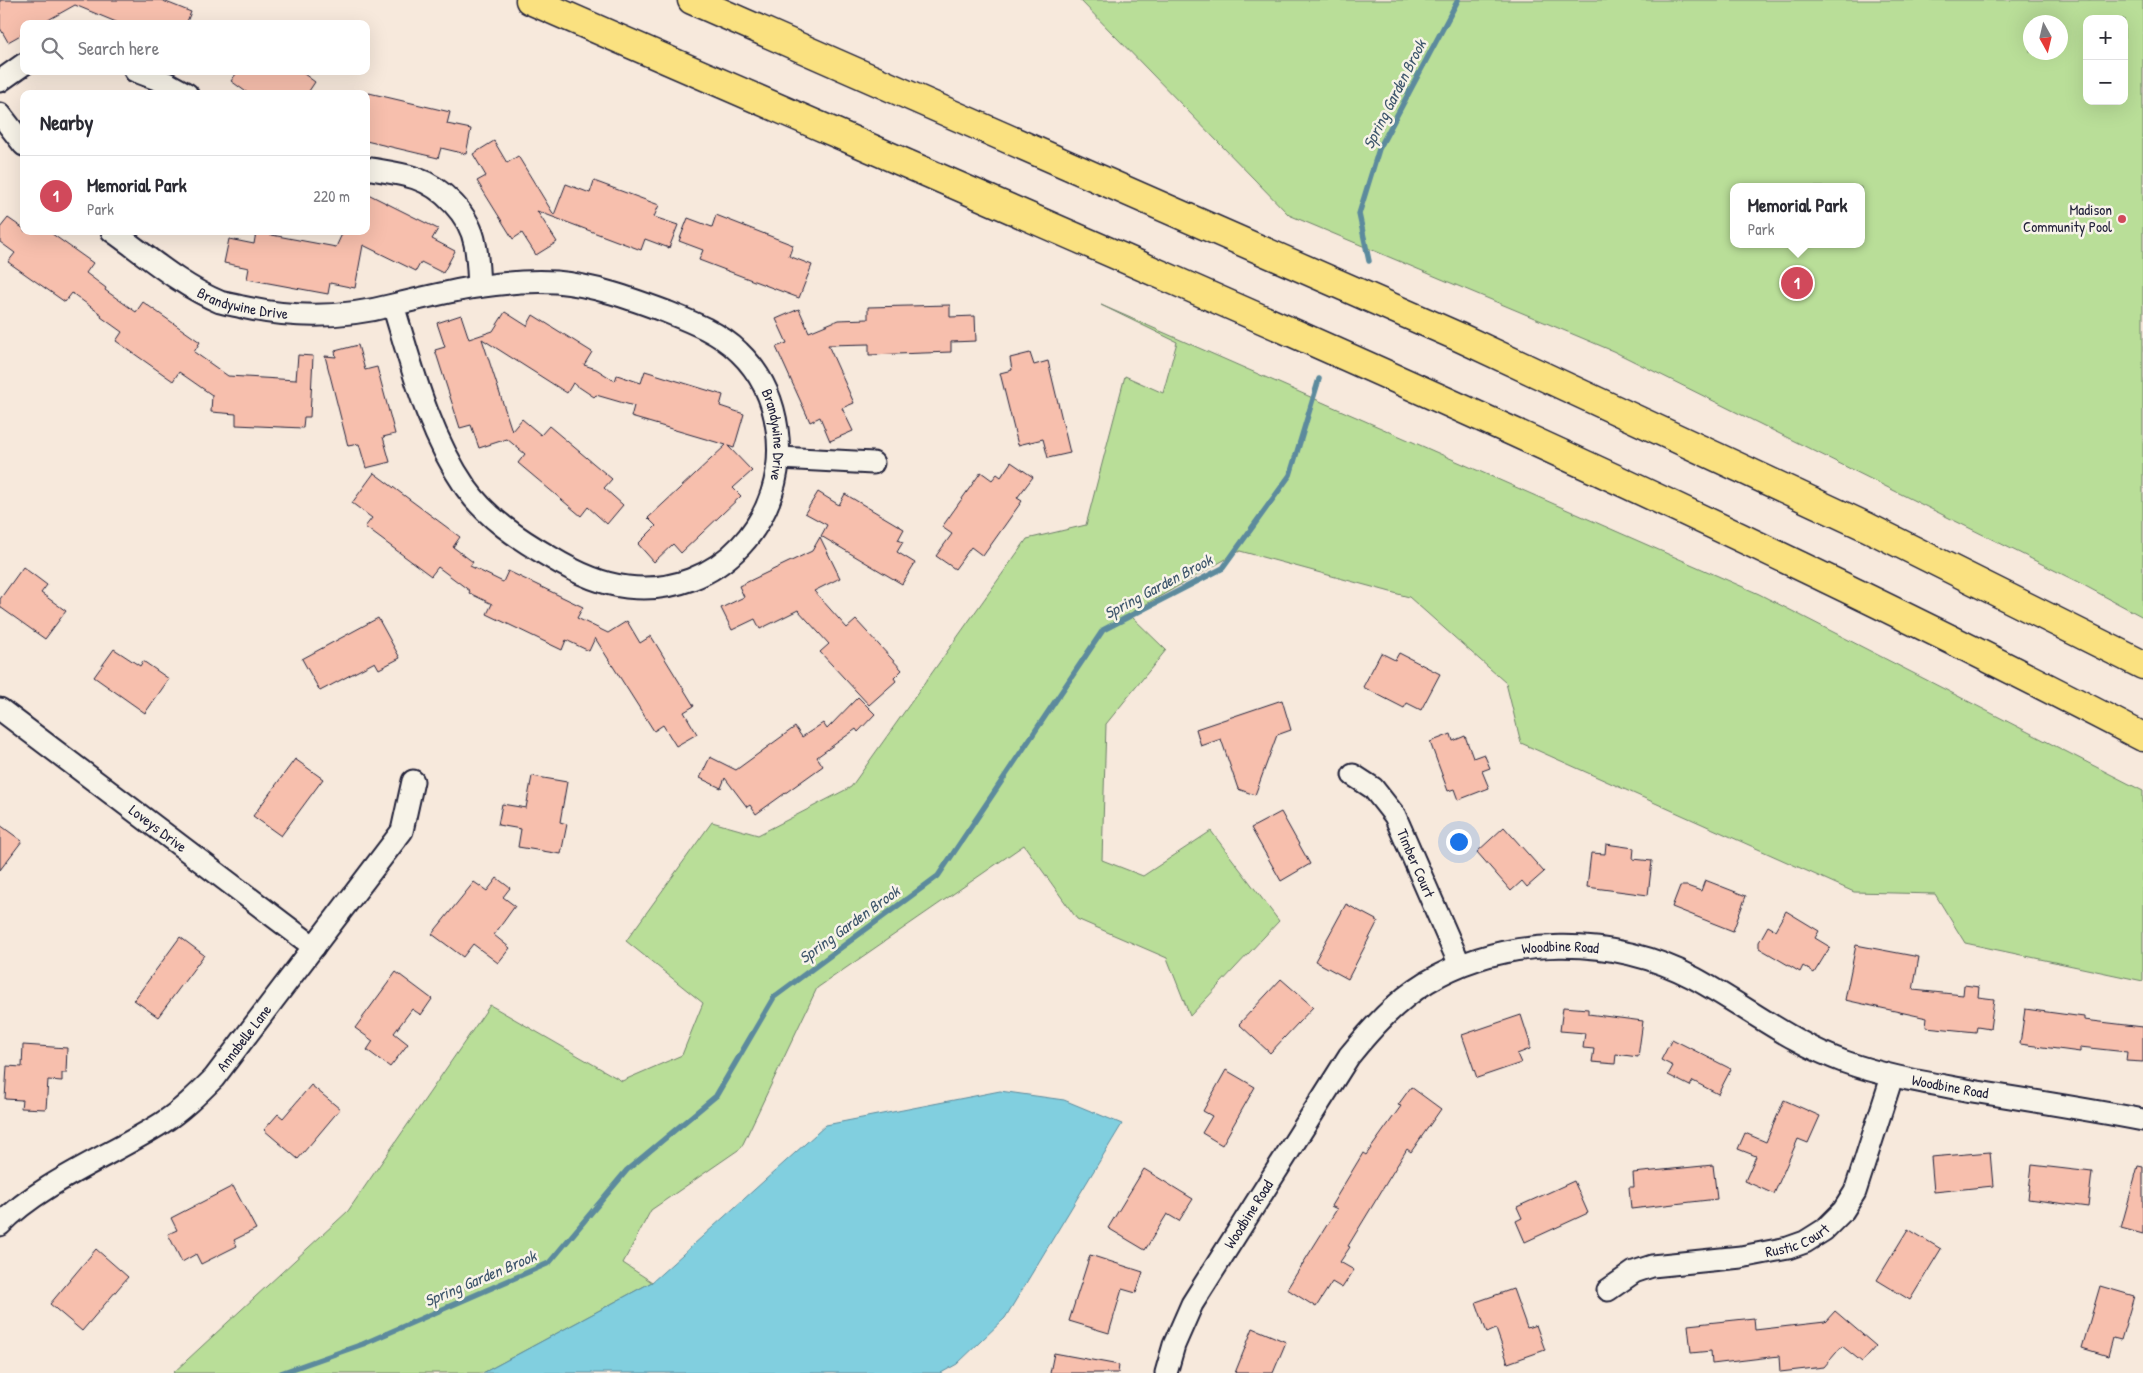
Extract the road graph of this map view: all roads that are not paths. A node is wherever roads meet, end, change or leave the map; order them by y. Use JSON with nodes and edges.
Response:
{"nodes":[{"id":1,"x":530,"y":0,"type":"edge"},
{"id":2,"x":692,"y":0,"type":"edge"},
{"id":3,"x":20,"y":67,"type":"edge"},
{"id":4,"x":146,"y":75,"type":"edge"},
{"id":5,"x":0,"y":81,"type":"edge"},
{"id":6,"x":180,"y":90,"type":"edge"},
{"id":7,"x":0,"y":114,"type":"edge"},
{"id":8,"x":20,"y":140,"type":"edge"},
{"id":9,"x":370,"y":169,"type":"edge"},
{"id":10,"x":118,"y":235,"type":"edge"},
{"id":11,"x":479,"y":286,"type":"junction"},
{"id":12,"x":393,"y":304,"type":"junction"},
{"id":13,"x":780,"y":458,"type":"junction"},
{"id":14,"x":873,"y":463,"type":"dead end"},
{"id":15,"x":2143,"y":665,"type":"edge"},
{"id":16,"x":0,"y":709,"type":"edge"},
{"id":17,"x":2143,"y":737,"type":"edge"},
{"id":18,"x":1353,"y":774,"type":"dead end"},
{"id":19,"x":413,"y":781,"type":"dead end"},
{"id":20,"x":314,"y":948,"type":"junction"},
{"id":21,"x":1460,"y":965,"type":"junction"},
{"id":22,"x":1892,"y":1077,"type":"junction"},
{"id":23,"x":2143,"y":1120,"type":"edge"},
{"id":24,"x":0,"y":1226,"type":"edge"},
{"id":25,"x":1608,"y":1290,"type":"dead end"},
{"id":26,"x":1166,"y":1373,"type":"edge"}],
"edges":[{"from":1,"to":17,"type":"highway"},
{"from":2,"to":15,"type":"highway"},
{"from":3,"to":5,"type":"street"},
{"from":4,"to":6,"type":"street"},
{"from":7,"to":8,"type":"street"},
{"from":9,"to":11,"type":"street"},
{"from":10,"to":12,"type":"street","name":"Brandywine Drive"},
{"from":11,"to":12,"type":"street","name":"Brandywine Drive"},
{"from":11,"to":13,"type":"street","name":"Brandywine Drive"},
{"from":12,"to":13,"type":"street","name":"Brandywine Drive"},
{"from":13,"to":14,"type":"street"},
{"from":16,"to":20,"type":"street","name":"Loveys Drive"},
{"from":18,"to":21,"type":"street","name":"Timber Court"},
{"from":19,"to":20,"type":"street","name":"Annabelle Lane"},
{"from":20,"to":24,"type":"street","name":"Annabelle Lane"},
{"from":21,"to":22,"type":"street","name":"Woodbine Road"},
{"from":21,"to":26,"type":"street","name":"Woodbine Road"},
{"from":22,"to":23,"type":"street","name":"Woodbine Road"},
{"from":22,"to":25,"type":"street","name":"Rustic Court"}]}
